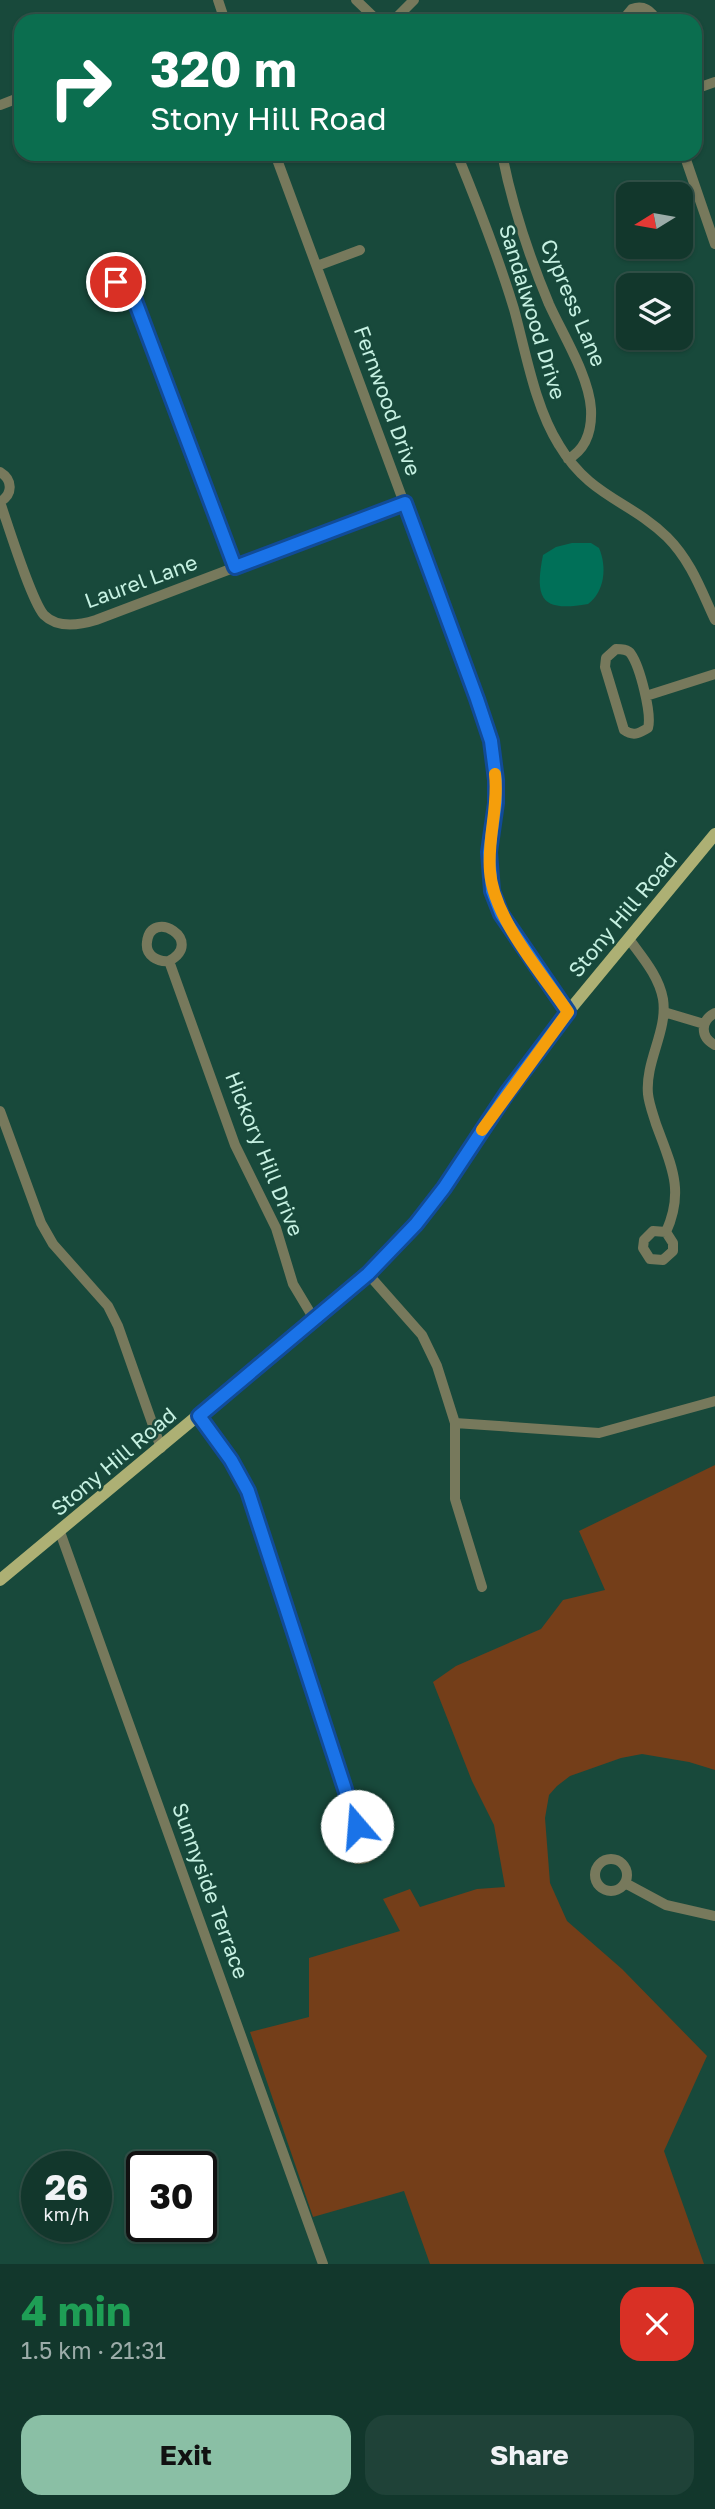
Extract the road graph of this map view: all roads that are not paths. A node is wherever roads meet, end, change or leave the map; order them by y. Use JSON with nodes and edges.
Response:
{"nodes":[{"id":1,"x":356,"y":0,"type":"edge"},
{"id":2,"x":414,"y":0,"type":"edge"},
{"id":3,"x":371,"y":14,"type":"edge"},
{"id":4,"x":400,"y":14,"type":"edge"},
{"id":5,"x":628,"y":14,"type":"edge"},
{"id":6,"x":652,"y":14,"type":"edge"},
{"id":7,"x":278,"y":161,"type":"edge"},
{"id":8,"x":460,"y":161,"type":"edge"},
{"id":9,"x":504,"y":161,"type":"edge"},
{"id":10,"x":686,"y":161,"type":"edge"},
{"id":11,"x":715,"y":244,"type":"edge"},
{"id":12,"x":360,"y":250,"type":"dead end"},
{"id":13,"x":317,"y":266,"type":"junction"},
{"id":14,"x":131,"y":290,"type":"dead end"},
{"id":15,"x":568,"y":459,"type":"junction"},
{"id":16,"x":0,"y":472,"type":"edge"},
{"id":17,"x":405,"y":503,"type":"junction"},
{"id":18,"x":235,"y":567,"type":"junction"},
{"id":19,"x":714,"y":620,"type":"edge"},
{"id":20,"x":715,"y":674,"type":"edge"},
{"id":21,"x":646,"y":696,"type":"junction"},
{"id":22,"x":715,"y":834,"type":"edge"},
{"id":23,"x":629,"y":939,"type":"junction"},
{"id":24,"x":169,"y":961,"type":"dead end"},
{"id":25,"x":568,"y":1012,"type":"junction"},
{"id":26,"x":664,"y":1012,"type":"junction"},
{"id":27,"x":715,"y":1013,"type":"edge"},
{"id":28,"x":704,"y":1024,"type":"junction"},
{"id":29,"x":715,"y":1045,"type":"edge"},
{"id":30,"x":0,"y":1111,"type":"edge"},
{"id":31,"x":666,"y":1232,"type":"dead end"},
{"id":32,"x":368,"y":1274,"type":"junction"},
{"id":33,"x":314,"y":1320,"type":"junction"},
{"id":34,"x":715,"y":1401,"type":"edge"},
{"id":35,"x":199,"y":1416,"type":"junction"},
{"id":36,"x":455,"y":1423,"type":"junction"},
{"id":37,"x":161,"y":1448,"type":"junction"},
{"id":38,"x":60,"y":1532,"type":"junction"},
{"id":39,"x":0,"y":1580,"type":"edge"},
{"id":40,"x":482,"y":1587,"type":"dead end"},
{"id":41,"x":357,"y":1826,"type":"dead end"},
{"id":42,"x":625,"y":1883,"type":"dead end"},
{"id":43,"x":715,"y":1916,"type":"edge"},
{"id":44,"x":323,"y":2264,"type":"edge"}],
"edges":[{"from":1,"to":3,"type":"street"},
{"from":2,"to":4,"type":"street"},
{"from":5,"to":6,"type":"street"},
{"from":7,"to":13,"type":"street","name":"Fernwood Drive"},
{"from":8,"to":15,"type":"street","name":"Sandalwood Drive"},
{"from":9,"to":15,"type":"street","name":"Cypress Lane"},
{"from":10,"to":11,"type":"street"},
{"from":12,"to":13,"type":"street"},
{"from":13,"to":17,"type":"street","name":"Fernwood Drive"},
{"from":14,"to":18,"type":"street"},
{"from":15,"to":19,"type":"street","name":"Sandalwood Drive"},
{"from":16,"to":18,"type":"street","name":"Laurel Lane"},
{"from":17,"to":18,"type":"street","name":"Laurel Lane"},
{"from":17,"to":25,"type":"street","name":"Fernwood Drive"},
{"from":20,"to":21,"type":"street"},
{"from":21,"to":21,"type":"street"},
{"from":22,"to":23,"type":"main road","name":"Stony Hill Road"},
{"from":23,"to":25,"type":"main road","name":"Stony Hill Road"},
{"from":23,"to":26,"type":"street"},
{"from":24,"to":33,"type":"street","name":"Hickory Hill Drive"},
{"from":25,"to":32,"type":"main road","name":"Stony Hill Road"},
{"from":26,"to":28,"type":"street"},
{"from":26,"to":31,"type":"street"},
{"from":27,"to":28,"type":"street"},
{"from":28,"to":29,"type":"street"},
{"from":30,"to":37,"type":"street"},
{"from":32,"to":33,"type":"main road","name":"Stony Hill Road"},
{"from":32,"to":36,"type":"street"},
{"from":33,"to":35,"type":"main road","name":"Stony Hill Road"},
{"from":34,"to":36,"type":"street"},
{"from":35,"to":37,"type":"main road","name":"Stony Hill Road"},
{"from":35,"to":41,"type":"street"},
{"from":36,"to":40,"type":"street"},
{"from":37,"to":38,"type":"main road","name":"Stony Hill Road"},
{"from":38,"to":39,"type":"main road","name":"Stony Hill Road"},
{"from":38,"to":44,"type":"street","name":"Sunnyside Terrace"},
{"from":42,"to":43,"type":"street"}]}
